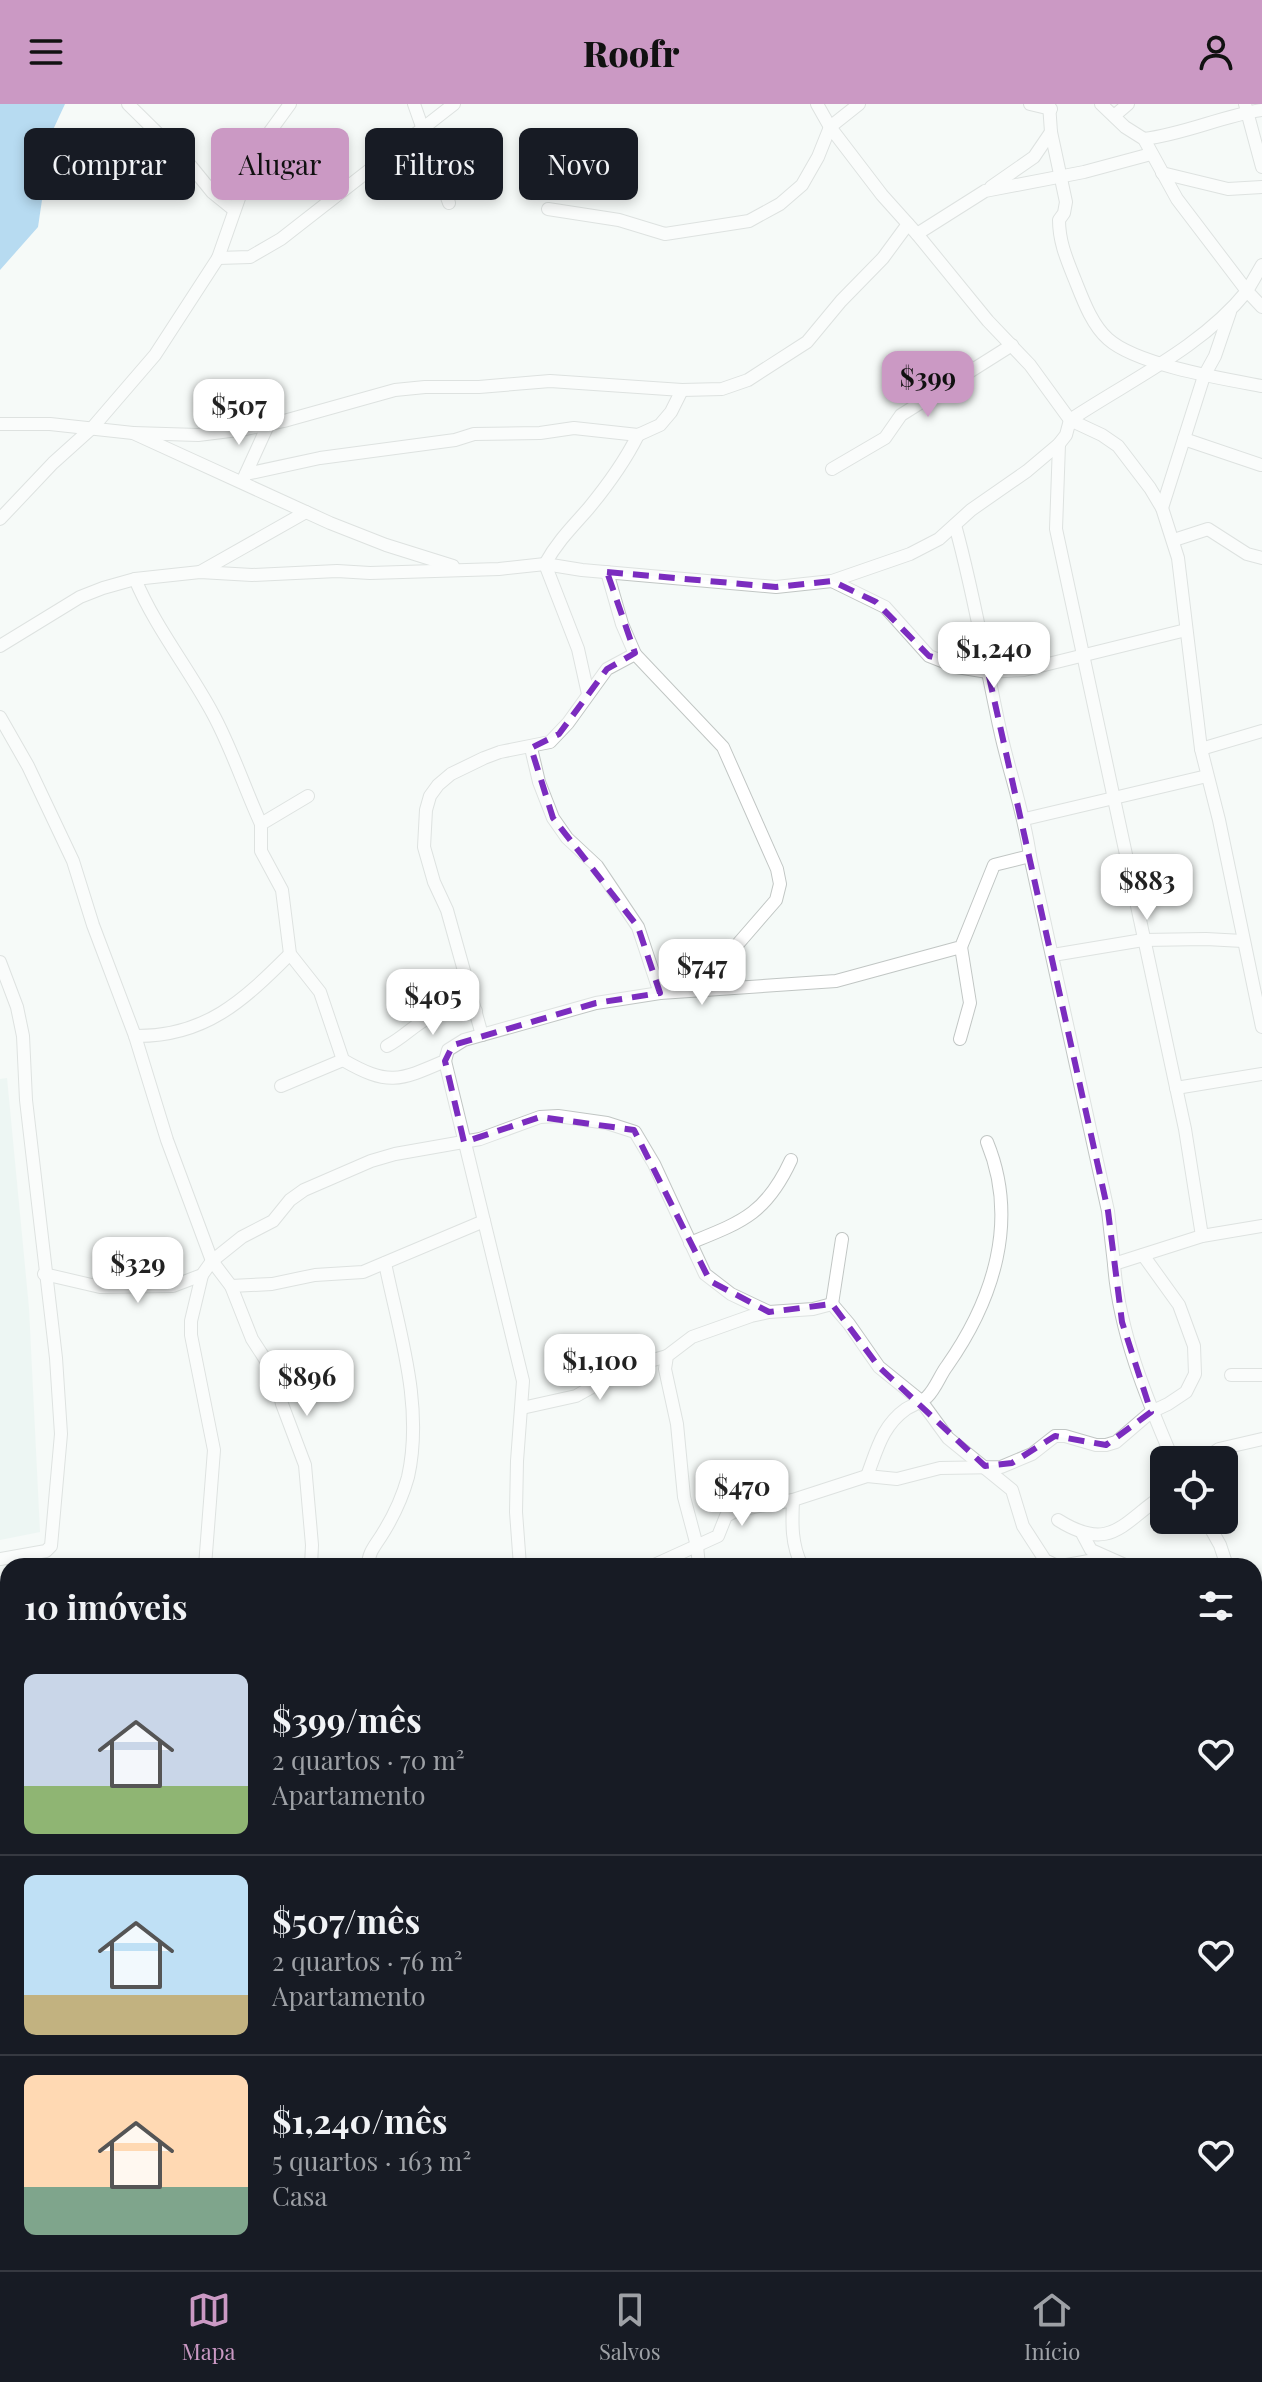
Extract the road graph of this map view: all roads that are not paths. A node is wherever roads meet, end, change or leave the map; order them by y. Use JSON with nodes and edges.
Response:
{"nodes":[{"id":1,"x":128,"y":104,"type":"edge"},
{"id":2,"x":290,"y":104,"type":"edge"},
{"id":3,"x":414,"y":104,"type":"edge"},
{"id":4,"x":454,"y":104,"type":"edge"},
{"id":5,"x":817,"y":104,"type":"edge"},
{"id":6,"x":859,"y":104,"type":"edge"},
{"id":7,"x":1030,"y":104,"type":"edge"},
{"id":8,"x":1101,"y":104,"type":"edge"},
{"id":9,"x":1128,"y":104,"type":"edge"},
{"id":10,"x":1050,"y":107,"type":"edge"},
{"id":11,"x":1246,"y":108,"type":"edge"},
{"id":12,"x":1262,"y":110,"type":"edge"},
{"id":13,"x":1114,"y":116,"type":"junction"},
{"id":14,"x":830,"y":127,"type":"junction"},
{"id":15,"x":423,"y":128,"type":"joint"},
{"id":16,"x":1051,"y":132,"type":"junction"},
{"id":17,"x":1144,"y":139,"type":"junction"},
{"id":18,"x":1151,"y":154,"type":"junction"},
{"id":19,"x":1262,"y":167,"type":"edge"},
{"id":20,"x":365,"y":173,"type":"edge"},
{"id":21,"x":1162,"y":173,"type":"junction"},
{"id":22,"x":1060,"y":177,"type":"junction"},
{"id":23,"x":1262,"y":187,"type":"edge"},
{"id":24,"x":985,"y":191,"type":"junction"},
{"id":25,"x":448,"y":200,"type":"edge"},
{"id":26,"x":449,"y":203,"type":"dead end"},
{"id":27,"x":233,"y":209,"type":"junction"},
{"id":28,"x":548,"y":209,"type":"dead end"},
{"id":29,"x":913,"y":229,"type":"junction"},
{"id":30,"x":218,"y":258,"type":"junction"},
{"id":31,"x":1262,"y":265,"type":"edge"},
{"id":32,"x":1247,"y":291,"type":"junction"},
{"id":33,"x":1262,"y":307,"type":"edge"},
{"id":34,"x":1230,"y":312,"type":"junction"},
{"id":35,"x":1012,"y":345,"type":"junction"},
{"id":36,"x":1162,"y":363,"type":"junction"},
{"id":37,"x":1204,"y":376,"type":"junction"},
{"id":38,"x":1262,"y":386,"type":"edge"},
{"id":39,"x":682,"y":390,"type":"junction"},
{"id":40,"x":1070,"y":420,"type":"junction"},
{"id":41,"x":0,"y":424,"type":"edge"},
{"id":42,"x":268,"y":425,"type":"junction"},
{"id":43,"x":93,"y":427,"type":"junction"},
{"id":44,"x":133,"y":433,"type":"junction"},
{"id":45,"x":638,"y":435,"type":"junction"},
{"id":46,"x":1184,"y":439,"type":"junction"},
{"id":47,"x":1059,"y":444,"type":"junction"},
{"id":48,"x":1261,"y":465,"type":"edge"},
{"id":49,"x":832,"y":469,"type":"dead end"},
{"id":50,"x":244,"y":478,"type":"junction"},
{"id":51,"x":1162,"y":508,"type":"junction"},
{"id":52,"x":306,"y":512,"type":"junction"},
{"id":53,"x":0,"y":519,"type":"edge"},
{"id":54,"x":955,"y":525,"type":"junction"},
{"id":55,"x":1174,"y":540,"type":"junction"},
{"id":56,"x":1262,"y":558,"type":"edge"},
{"id":57,"x":545,"y":564,"type":"junction"},
{"id":58,"x":460,"y":569,"type":"junction"},
{"id":59,"x":200,"y":572,"type":"junction"},
{"id":60,"x":607,"y":572,"type":"junction"},
{"id":61,"x":135,"y":579,"type":"junction"},
{"id":62,"x":832,"y":581,"type":"junction"},
{"id":63,"x":1186,"y":630,"type":"junction"},
{"id":64,"x":0,"y":646,"type":"edge"},
{"id":65,"x":635,"y":654,"type":"junction"},
{"id":66,"x":1085,"y":654,"type":"junction"},
{"id":67,"x":988,"y":672,"type":"junction"},
{"id":68,"x":588,"y":694,"type":"junction"},
{"id":69,"x":0,"y":717,"type":"edge"},
{"id":70,"x":1262,"y":731,"type":"edge"},
{"id":71,"x":531,"y":748,"type":"junction"},
{"id":72,"x":1201,"y":749,"type":"junction"},
{"id":73,"x":1207,"y":776,"type":"junction"},
{"id":74,"x":308,"y":796,"type":"dead end"},
{"id":75,"x":1113,"y":798,"type":"junction"},
{"id":76,"x":1025,"y":819,"type":"junction"},
{"id":77,"x":261,"y":824,"type":"junction"},
{"id":78,"x":1030,"y":856,"type":"junction"},
{"id":79,"x":1143,"y":940,"type":"junction"},
{"id":80,"x":1243,"y":941,"type":"junction"},
{"id":81,"x":737,"y":945,"type":"dead end"},
{"id":82,"x":961,"y":947,"type":"junction"},
{"id":83,"x":290,"y":954,"type":"junction"},
{"id":84,"x":1053,"y":955,"type":"junction"},
{"id":85,"x":0,"y":962,"type":"edge"},
{"id":86,"x":1262,"y":963,"type":"edge"},
{"id":87,"x":1248,"y":967,"type":"junction"},
{"id":88,"x":660,"y":993,"type":"junction"},
{"id":89,"x":476,"y":1011,"type":"junction"},
{"id":90,"x":1262,"y":1027,"type":"edge"},
{"id":91,"x":482,"y":1035,"type":"junction"},
{"id":92,"x":135,"y":1036,"type":"junction"},
{"id":93,"x":960,"y":1039,"type":"dead end"},
{"id":94,"x":387,"y":1046,"type":"dead end"},
{"id":95,"x":343,"y":1060,"type":"junction"},
{"id":96,"x":445,"y":1061,"type":"junction"},
{"id":97,"x":1262,"y":1074,"type":"edge"},
{"id":98,"x":281,"y":1086,"type":"dead end"},
{"id":99,"x":1176,"y":1088,"type":"junction"},
{"id":100,"x":464,"y":1142,"type":"junction"},
{"id":101,"x":987,"y":1142,"type":"dead end"},
{"id":102,"x":791,"y":1160,"type":"dead end"},
{"id":103,"x":484,"y":1221,"type":"junction"},
{"id":104,"x":1262,"y":1226,"type":"edge"},
{"id":105,"x":1202,"y":1236,"type":"junction"},
{"id":106,"x":842,"y":1239,"type":"dead end"},
{"id":107,"x":690,"y":1243,"type":"junction"},
{"id":108,"x":1143,"y":1255,"type":"junction"},
{"id":109,"x":212,"y":1261,"type":"junction"},
{"id":110,"x":385,"y":1263,"type":"junction"},
{"id":111,"x":1114,"y":1264,"type":"junction"},
{"id":112,"x":44,"y":1274,"type":"junction"},
{"id":113,"x":202,"y":1275,"type":"junction"},
{"id":114,"x":231,"y":1286,"type":"junction"},
{"id":115,"x":832,"y":1304,"type":"junction"},
{"id":116,"x":769,"y":1312,"type":"junction"},
{"id":117,"x":667,"y":1356,"type":"junction"},
{"id":118,"x":1231,"y":1375,"type":"dead end"},
{"id":119,"x":1262,"y":1375,"type":"edge"},
{"id":120,"x":921,"y":1401,"type":"junction"},
{"id":121,"x":522,"y":1408,"type":"junction"},
{"id":122,"x":1151,"y":1412,"type":"junction"},
{"id":123,"x":1262,"y":1439,"type":"edge"},
{"id":124,"x":1167,"y":1446,"type":"edge"},
{"id":125,"x":1232,"y":1446,"type":"edge"},
{"id":126,"x":985,"y":1466,"type":"junction"},
{"id":127,"x":867,"y":1476,"type":"junction"},
{"id":128,"x":793,"y":1500,"type":"junction"},
{"id":129,"x":1150,"y":1505,"type":"edge"},
{"id":130,"x":1058,"y":1520,"type":"dead end"},
{"id":131,"x":1214,"y":1534,"type":"edge"},
{"id":132,"x":1083,"y":1535,"type":"junction"},
{"id":133,"x":697,"y":1546,"type":"junction"},
{"id":134,"x":6,"y":1558,"type":"edge"},
{"id":135,"x":206,"y":1558,"type":"edge"},
{"id":136,"x":311,"y":1558,"type":"edge"},
{"id":137,"x":370,"y":1558,"type":"edge"},
{"id":138,"x":520,"y":1558,"type":"edge"},
{"id":139,"x":670,"y":1558,"type":"edge"},
{"id":140,"x":698,"y":1558,"type":"edge"},
{"id":141,"x":799,"y":1558,"type":"edge"},
{"id":142,"x":1044,"y":1558,"type":"edge"},
{"id":143,"x":1106,"y":1558,"type":"edge"},
{"id":144,"x":1224,"y":1558,"type":"edge"}],
"edges":[{"from":1,"to":27,"type":"street"},
{"from":2,"to":27,"type":"street"},
{"from":3,"to":15,"type":"street"},
{"from":4,"to":15,"type":"street"},
{"from":5,"to":14,"type":"street"},
{"from":6,"to":14,"type":"street"},
{"from":7,"to":10,"type":"street"},
{"from":8,"to":13,"type":"street"},
{"from":9,"to":13,"type":"street"},
{"from":10,"to":16,"type":"street"},
{"from":11,"to":12,"type":"street"},
{"from":11,"to":17,"type":"street"},
{"from":11,"to":19,"type":"street"},
{"from":13,"to":17,"type":"street"},
{"from":14,"to":28,"type":"street"},
{"from":14,"to":29,"type":"street"},
{"from":16,"to":22,"type":"street"},
{"from":16,"to":24,"type":"street"},
{"from":17,"to":18,"type":"street"},
{"from":18,"to":21,"type":"street"},
{"from":18,"to":22,"type":"street"},
{"from":20,"to":30,"type":"street"},
{"from":21,"to":23,"type":"street"},
{"from":21,"to":32,"type":"street"},
{"from":22,"to":24,"type":"street"},
{"from":22,"to":36,"type":"street"},
{"from":24,"to":29,"type":"street"},
{"from":25,"to":26,"type":"street"},
{"from":27,"to":30,"type":"street"},
{"from":29,"to":35,"type":"street"},
{"from":29,"to":39,"type":"street"},
{"from":30,"to":43,"type":"street"},
{"from":31,"to":32,"type":"street"},
{"from":32,"to":33,"type":"street"},
{"from":32,"to":34,"type":"street"},
{"from":34,"to":36,"type":"street"},
{"from":34,"to":37,"type":"street"},
{"from":35,"to":40,"type":"street"},
{"from":35,"to":49,"type":"street"},
{"from":36,"to":37,"type":"street"},
{"from":36,"to":40,"type":"street"},
{"from":37,"to":38,"type":"street"},
{"from":37,"to":46,"type":"street"},
{"from":39,"to":42,"type":"street"},
{"from":39,"to":45,"type":"street"},
{"from":40,"to":47,"type":"street"},
{"from":40,"to":51,"type":"street"},
{"from":41,"to":43,"type":"street"},
{"from":42,"to":44,"type":"street"},
{"from":42,"to":50,"type":"street"},
{"from":43,"to":44,"type":"street"},
{"from":43,"to":53,"type":"street"},
{"from":44,"to":50,"type":"street"},
{"from":45,"to":50,"type":"street"},
{"from":45,"to":57,"type":"street"},
{"from":46,"to":48,"type":"street"},
{"from":46,"to":51,"type":"street"},
{"from":47,"to":54,"type":"street"},
{"from":47,"to":66,"type":"street"},
{"from":50,"to":52,"type":"street"},
{"from":51,"to":55,"type":"street"},
{"from":52,"to":58,"type":"street"},
{"from":52,"to":59,"type":"street"},
{"from":54,"to":62,"type":"street"},
{"from":54,"to":67,"type":"street"},
{"from":55,"to":56,"type":"street"},
{"from":55,"to":63,"type":"street"},
{"from":57,"to":58,"type":"street"},
{"from":57,"to":60,"type":"street"},
{"from":57,"to":68,"type":"street"},
{"from":58,"to":59,"type":"street"},
{"from":59,"to":61,"type":"street"},
{"from":60,"to":62,"type":"street"},
{"from":60,"to":65,"type":"street"},
{"from":61,"to":64,"type":"street"},
{"from":61,"to":77,"type":"street"},
{"from":62,"to":67,"type":"street"},
{"from":63,"to":66,"type":"street"},
{"from":63,"to":72,"type":"street"},
{"from":65,"to":68,"type":"street"},
{"from":65,"to":81,"type":"street"},
{"from":66,"to":67,"type":"street"},
{"from":66,"to":75,"type":"street"},
{"from":67,"to":76,"type":"street"},
{"from":68,"to":71,"type":"street"},
{"from":69,"to":92,"type":"street"},
{"from":70,"to":72,"type":"street"},
{"from":71,"to":88,"type":"street"},
{"from":71,"to":89,"type":"street"},
{"from":72,"to":73,"type":"street"},
{"from":73,"to":75,"type":"street"},
{"from":73,"to":80,"type":"street"},
{"from":74,"to":77,"type":"street"},
{"from":75,"to":76,"type":"street"},
{"from":75,"to":79,"type":"street"},
{"from":76,"to":78,"type":"street"},
{"from":77,"to":83,"type":"street"},
{"from":78,"to":82,"type":"street"},
{"from":78,"to":84,"type":"street"},
{"from":79,"to":80,"type":"street"},
{"from":79,"to":84,"type":"street"},
{"from":79,"to":99,"type":"street"},
{"from":80,"to":87,"type":"street"},
{"from":82,"to":88,"type":"street"},
{"from":82,"to":93,"type":"street"},
{"from":83,"to":92,"type":"street"},
{"from":83,"to":95,"type":"street"},
{"from":84,"to":111,"type":"street"},
{"from":85,"to":112,"type":"street"},
{"from":86,"to":87,"type":"street"},
{"from":87,"to":90,"type":"street"},
{"from":88,"to":91,"type":"street"},
{"from":89,"to":91,"type":"street"},
{"from":89,"to":94,"type":"street"},
{"from":91,"to":96,"type":"street"},
{"from":92,"to":109,"type":"street"},
{"from":95,"to":96,"type":"street"},
{"from":95,"to":98,"type":"street"},
{"from":96,"to":100,"type":"street"},
{"from":97,"to":99,"type":"street"},
{"from":99,"to":105,"type":"street"},
{"from":100,"to":103,"type":"street"},
{"from":100,"to":107,"type":"street"},
{"from":100,"to":109,"type":"street"},
{"from":101,"to":120,"type":"street"},
{"from":102,"to":107,"type":"street"},
{"from":103,"to":110,"type":"street"},
{"from":103,"to":121,"type":"street"},
{"from":104,"to":105,"type":"street"},
{"from":105,"to":108,"type":"street"},
{"from":106,"to":115,"type":"street"},
{"from":107,"to":116,"type":"street"},
{"from":108,"to":111,"type":"street"},
{"from":108,"to":122,"type":"street"},
{"from":109,"to":113,"type":"street"},
{"from":109,"to":114,"type":"street"},
{"from":110,"to":114,"type":"street"},
{"from":110,"to":137,"type":"street"},
{"from":111,"to":122,"type":"street"},
{"from":112,"to":113,"type":"street"},
{"from":112,"to":134,"type":"street"},
{"from":113,"to":135,"type":"street"},
{"from":114,"to":136,"type":"street"},
{"from":115,"to":116,"type":"street"},
{"from":115,"to":120,"type":"street"},
{"from":116,"to":117,"type":"street"},
{"from":117,"to":121,"type":"street"},
{"from":117,"to":133,"type":"street"},
{"from":118,"to":119,"type":"street"},
{"from":120,"to":126,"type":"street"},
{"from":120,"to":127,"type":"street"},
{"from":121,"to":138,"type":"street"},
{"from":122,"to":124,"type":"street"},
{"from":122,"to":126,"type":"street"},
{"from":123,"to":125,"type":"street"},
{"from":126,"to":127,"type":"street"},
{"from":126,"to":142,"type":"street"},
{"from":127,"to":128,"type":"street"},
{"from":128,"to":133,"type":"street"},
{"from":128,"to":141,"type":"street"},
{"from":129,"to":132,"type":"street"},
{"from":130,"to":132,"type":"street"},
{"from":131,"to":144,"type":"street"},
{"from":132,"to":143,"type":"street"},
{"from":133,"to":139,"type":"street"},
{"from":133,"to":140,"type":"street"}]}
